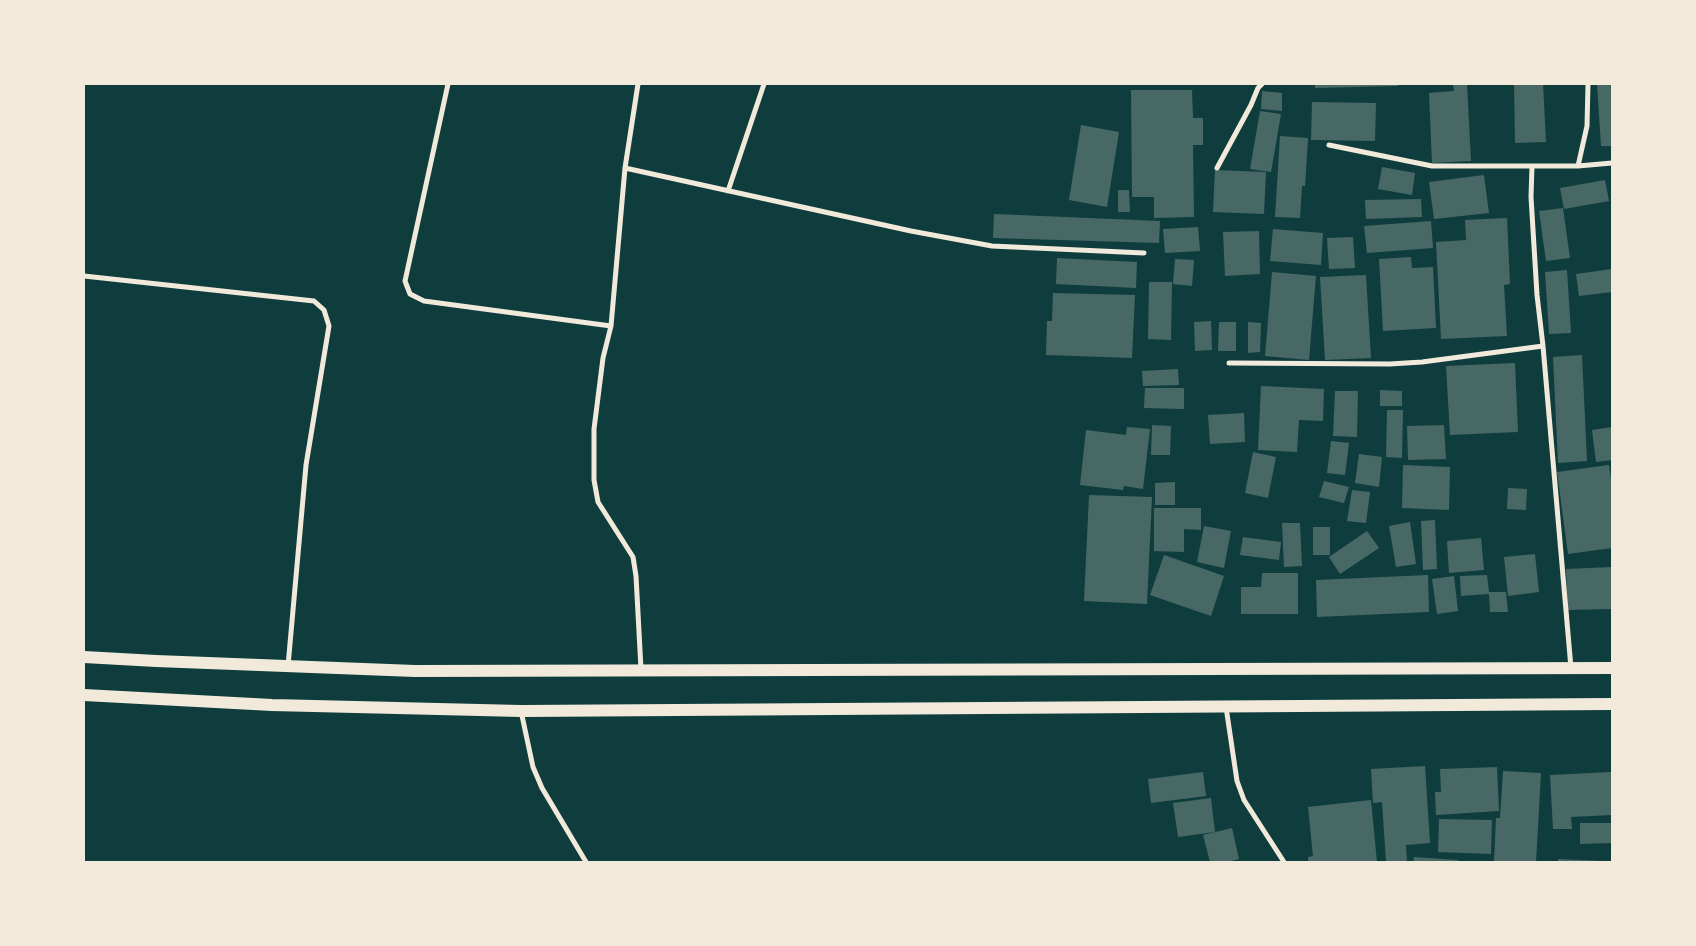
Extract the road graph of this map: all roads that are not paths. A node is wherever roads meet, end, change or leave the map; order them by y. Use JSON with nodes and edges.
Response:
{"nodes":[{"id":1,"x":448,"y":84,"type":"edge"},
{"id":2,"x":638,"y":84,"type":"edge"},
{"id":3,"x":764,"y":84,"type":"edge"},
{"id":4,"x":1262,"y":84,"type":"edge"},
{"id":5,"x":1588,"y":84,"type":"edge"},
{"id":6,"x":1329,"y":145,"type":"dead end"},
{"id":7,"x":1612,"y":163,"type":"edge"},
{"id":8,"x":1532,"y":166,"type":"junction"},
{"id":9,"x":1578,"y":166,"type":"junction"},
{"id":10,"x":625,"y":168,"type":"junction"},
{"id":11,"x":1217,"y":168,"type":"dead end"},
{"id":12,"x":728,"y":191,"type":"junction"},
{"id":13,"x":1144,"y":253,"type":"dead end"},
{"id":14,"x":84,"y":276,"type":"edge"},
{"id":15,"x":611,"y":326,"type":"junction"},
{"id":16,"x":1543,"y":346,"type":"junction"},
{"id":17,"x":1228,"y":363,"type":"dead end"},
{"id":18,"x":84,"y":657,"type":"edge"},
{"id":19,"x":288,"y":666,"type":"junction"},
{"id":20,"x":1571,"y":668,"type":"junction"},
{"id":21,"x":1612,"y":668,"type":"edge"},
{"id":22,"x":641,"y":670,"type":"junction"},
{"id":23,"x":84,"y":695,"type":"edge"},
{"id":24,"x":1612,"y":704,"type":"edge"},
{"id":25,"x":1226,"y":706,"type":"junction"},
{"id":26,"x":521,"y":711,"type":"junction"},
{"id":27,"x":586,"y":862,"type":"edge"},
{"id":28,"x":1284,"y":862,"type":"edge"}],
"edges":[{"from":1,"to":15,"type":"street"},
{"from":2,"to":10,"type":"street"},
{"from":3,"to":12,"type":"street"},
{"from":4,"to":11,"type":"street"},
{"from":5,"to":9,"type":"street"},
{"from":6,"to":8,"type":"street"},
{"from":7,"to":9,"type":"street"},
{"from":8,"to":9,"type":"street"},
{"from":8,"to":16,"type":"street"},
{"from":10,"to":12,"type":"street"},
{"from":10,"to":15,"type":"street"},
{"from":12,"to":13,"type":"street"},
{"from":14,"to":19,"type":"street"},
{"from":15,"to":22,"type":"street"},
{"from":16,"to":17,"type":"street"},
{"from":16,"to":20,"type":"street"},
{"from":18,"to":19,"type":"main road"},
{"from":19,"to":22,"type":"main road"},
{"from":20,"to":21,"type":"main road"},
{"from":20,"to":22,"type":"main road"},
{"from":23,"to":26,"type":"main road"},
{"from":24,"to":25,"type":"main road"},
{"from":25,"to":26,"type":"main road"},
{"from":25,"to":28,"type":"street"},
{"from":26,"to":27,"type":"street"}]}
